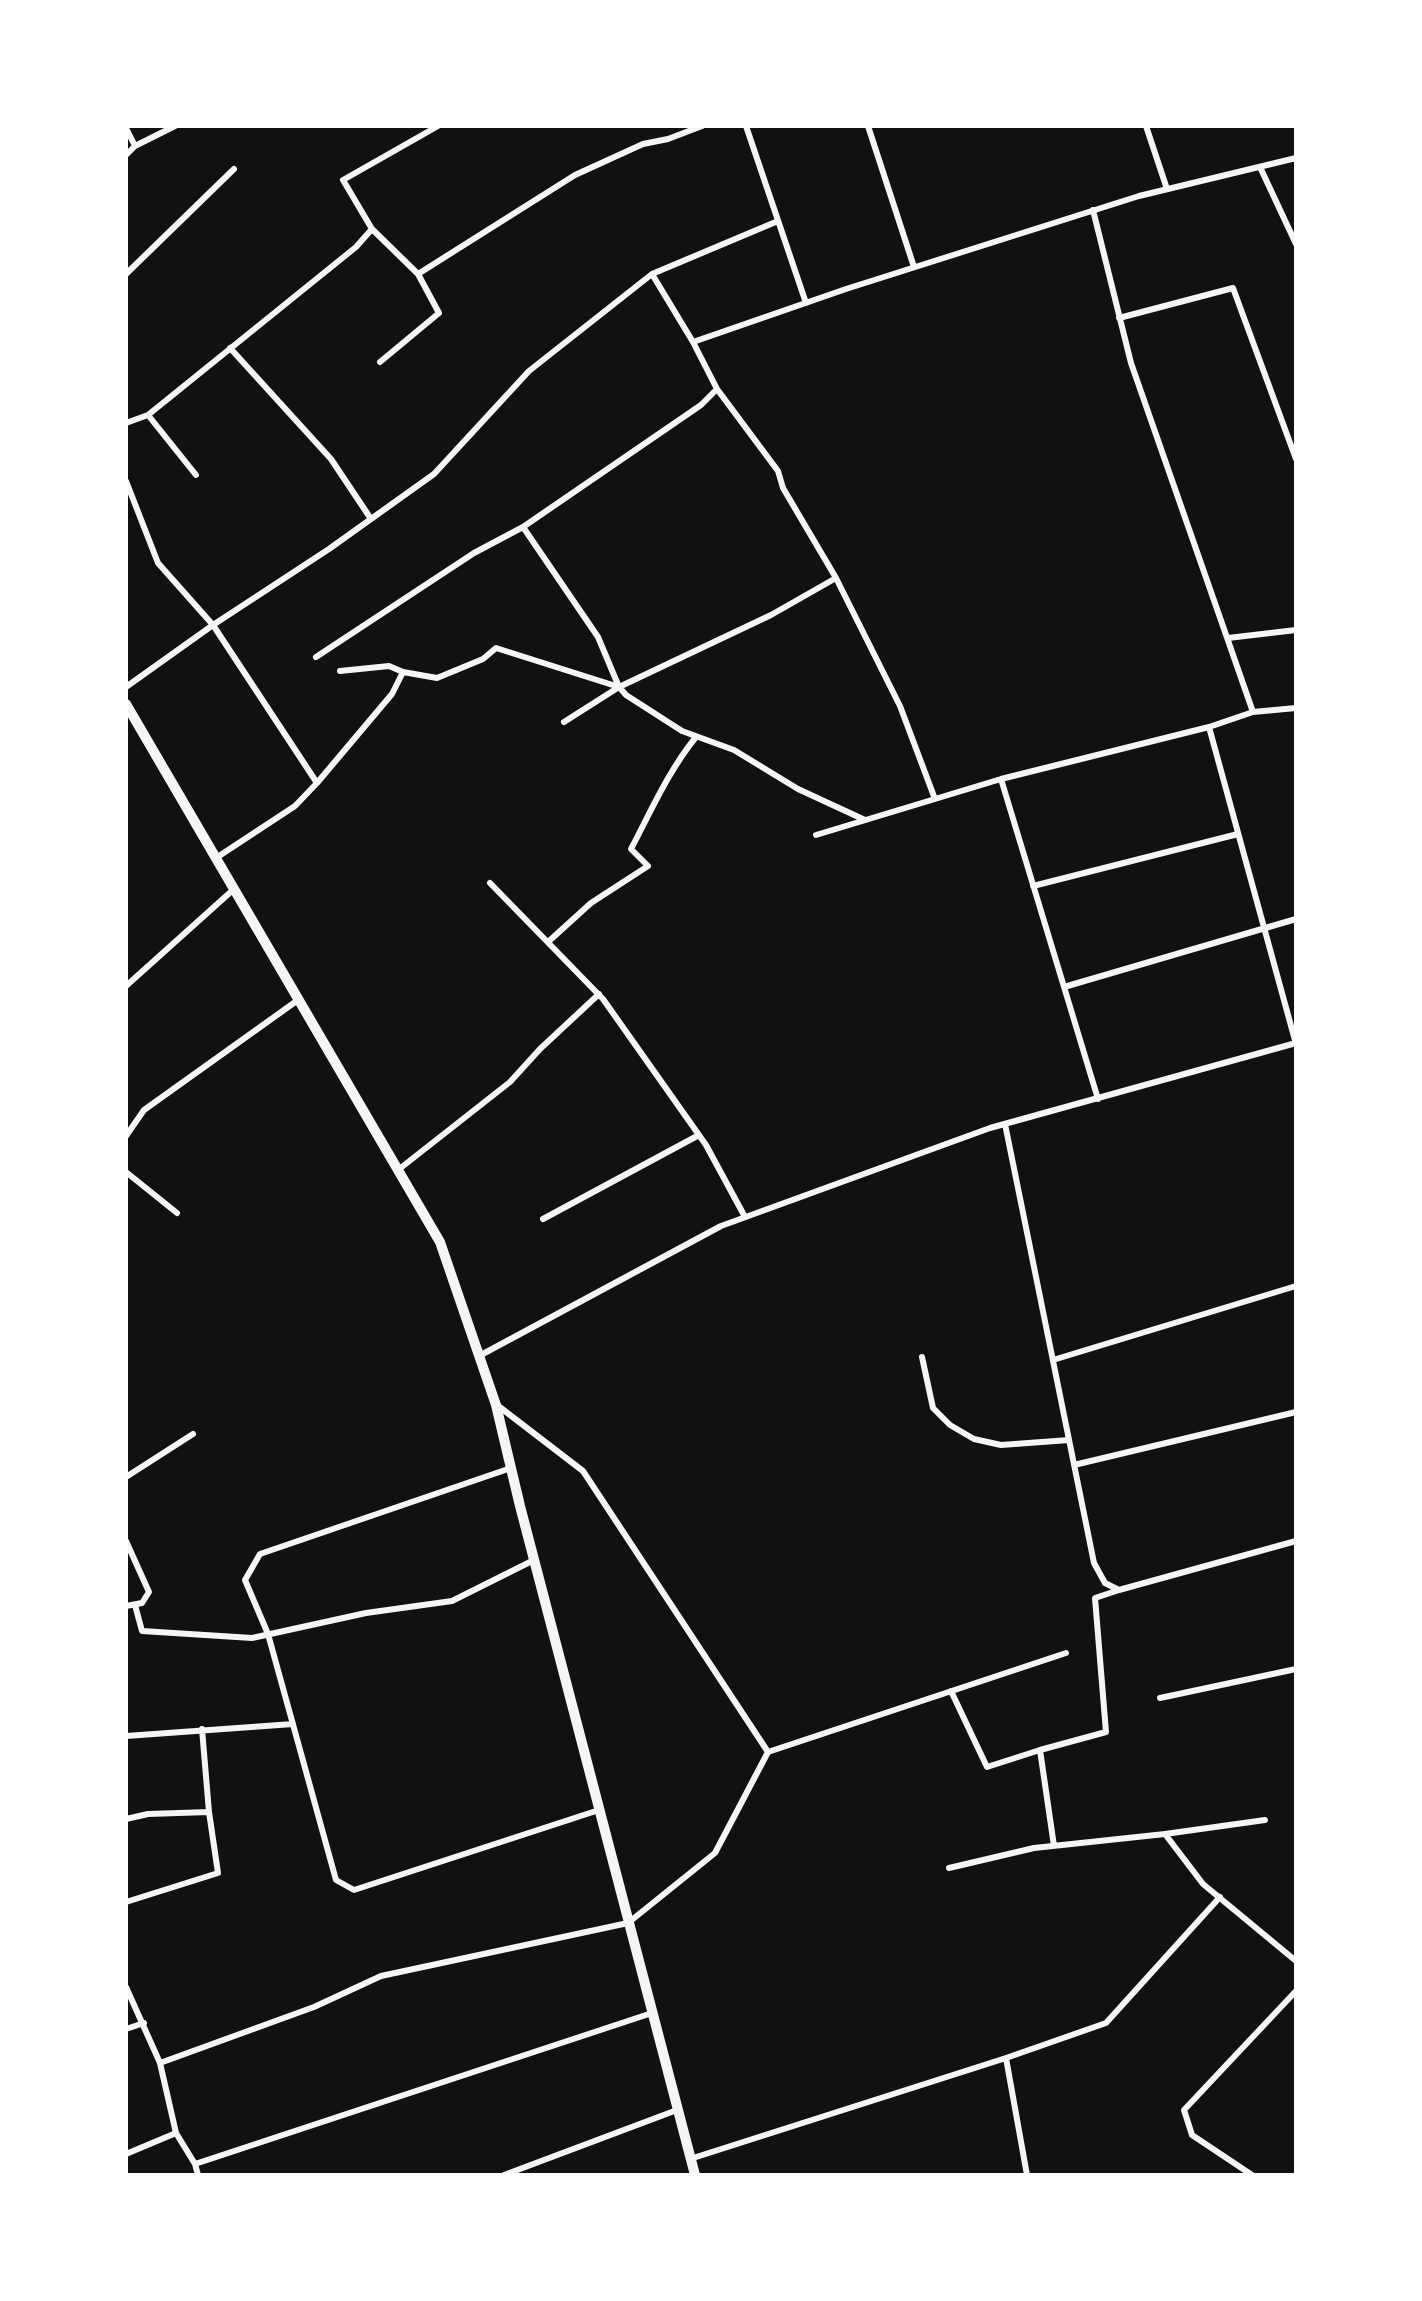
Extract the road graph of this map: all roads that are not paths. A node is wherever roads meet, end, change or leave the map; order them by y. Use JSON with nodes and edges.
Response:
{"nodes":[{"id":1,"x":175,"y":126,"type":"edge"},
{"id":2,"x":438,"y":126,"type":"edge"},
{"id":3,"x":702,"y":126,"type":"edge"},
{"id":4,"x":746,"y":126,"type":"edge"},
{"id":5,"x":868,"y":126,"type":"edge"},
{"id":6,"x":1146,"y":126,"type":"edge"},
{"id":7,"x":126,"y":128,"type":"edge"},
{"id":8,"x":135,"y":146,"type":"junction"},
{"id":9,"x":126,"y":155,"type":"edge"},
{"id":10,"x":1296,"y":158,"type":"edge"},
{"id":11,"x":1260,"y":167,"type":"junction"},
{"id":12,"x":234,"y":169,"type":"dead end"},
{"id":13,"x":1167,"y":189,"type":"junction"},
{"id":14,"x":1093,"y":210,"type":"junction"},
{"id":15,"x":778,"y":220,"type":"junction"},
{"id":16,"x":372,"y":229,"type":"junction"},
{"id":17,"x":1296,"y":244,"type":"edge"},
{"id":18,"x":914,"y":267,"type":"junction"},
{"id":19,"x":126,"y":274,"type":"edge"},
{"id":20,"x":418,"y":274,"type":"junction"},
{"id":21,"x":652,"y":274,"type":"junction"},
{"id":22,"x":806,"y":303,"type":"junction"},
{"id":23,"x":1119,"y":318,"type":"junction"},
{"id":24,"x":693,"y":342,"type":"junction"},
{"id":25,"x":230,"y":348,"type":"junction"},
{"id":26,"x":380,"y":362,"type":"dead end"},
{"id":27,"x":717,"y":389,"type":"junction"},
{"id":28,"x":148,"y":415,"type":"junction"},
{"id":29,"x":126,"y":423,"type":"edge"},
{"id":30,"x":1296,"y":459,"type":"edge"},
{"id":31,"x":196,"y":475,"type":"dead end"},
{"id":32,"x":126,"y":481,"type":"edge"},
{"id":33,"x":371,"y":519,"type":"junction"},
{"id":34,"x":523,"y":527,"type":"junction"},
{"id":35,"x":836,"y":578,"type":"junction"},
{"id":36,"x":213,"y":626,"type":"junction"},
{"id":37,"x":1296,"y":630,"type":"edge"},
{"id":38,"x":1228,"y":638,"type":"junction"},
{"id":39,"x":316,"y":657,"type":"dead end"},
{"id":40,"x":340,"y":671,"type":"dead end"},
{"id":41,"x":403,"y":672,"type":"junction"},
{"id":42,"x":126,"y":687,"type":"edge"},
{"id":43,"x":619,"y":687,"type":"junction"},
{"id":44,"x":126,"y":704,"type":"edge"},
{"id":45,"x":1296,"y":708,"type":"edge"},
{"id":46,"x":1253,"y":712,"type":"junction"},
{"id":47,"x":564,"y":722,"type":"dead end"},
{"id":48,"x":1209,"y":727,"type":"junction"},
{"id":49,"x":696,"y":737,"type":"junction"},
{"id":50,"x":1001,"y":779,"type":"junction"},
{"id":51,"x":317,"y":783,"type":"junction"},
{"id":52,"x":935,"y":799,"type":"junction"},
{"id":53,"x":865,"y":820,"type":"junction"},
{"id":54,"x":1238,"y":834,"type":"junction"},
{"id":55,"x":816,"y":835,"type":"dead end"},
{"id":56,"x":216,"y":858,"type":"junction"},
{"id":57,"x":490,"y":883,"type":"dead end"},
{"id":58,"x":1033,"y":886,"type":"junction"},
{"id":59,"x":234,"y":889,"type":"junction"},
{"id":60,"x":1296,"y":920,"type":"edge"},
{"id":61,"x":1264,"y":928,"type":"junction"},
{"id":62,"x":548,"y":942,"type":"junction"},
{"id":63,"x":126,"y":986,"type":"edge"},
{"id":64,"x":1064,"y":987,"type":"junction"},
{"id":65,"x":599,"y":994,"type":"junction"},
{"id":66,"x":298,"y":999,"type":"junction"},
{"id":67,"x":1296,"y":1044,"type":"edge"},
{"id":68,"x":1098,"y":1098,"type":"junction"},
{"id":69,"x":1005,"y":1124,"type":"junction"},
{"id":70,"x":699,"y":1135,"type":"junction"},
{"id":71,"x":126,"y":1136,"type":"edge"},
{"id":72,"x":398,"y":1170,"type":"junction"},
{"id":73,"x":126,"y":1172,"type":"edge"},
{"id":74,"x":177,"y":1213,"type":"dead end"},
{"id":75,"x":745,"y":1218,"type":"junction"},
{"id":76,"x":543,"y":1219,"type":"dead end"},
{"id":77,"x":1296,"y":1286,"type":"edge"},
{"id":78,"x":479,"y":1356,"type":"junction"},
{"id":79,"x":922,"y":1357,"type":"dead end"},
{"id":80,"x":1053,"y":1360,"type":"junction"},
{"id":81,"x":496,"y":1405,"type":"junction"},
{"id":82,"x":1296,"y":1412,"type":"edge"},
{"id":83,"x":194,"y":1434,"type":"dead end"},
{"id":84,"x":1069,"y":1440,"type":"junction"},
{"id":85,"x":1074,"y":1466,"type":"junction"},
{"id":86,"x":511,"y":1468,"type":"junction"},
{"id":87,"x":126,"y":1477,"type":"edge"},
{"id":88,"x":1296,"y":1540,"type":"edge"},
{"id":89,"x":126,"y":1541,"type":"edge"},
{"id":90,"x":534,"y":1560,"type":"junction"},
{"id":91,"x":1119,"y":1590,"type":"junction"},
{"id":92,"x":135,"y":1605,"type":"junction"},
{"id":93,"x":126,"y":1606,"type":"edge"},
{"id":94,"x":268,"y":1634,"type":"junction"},
{"id":95,"x":1066,"y":1653,"type":"dead end"},
{"id":96,"x":1296,"y":1669,"type":"edge"},
{"id":97,"x":951,"y":1691,"type":"junction"},
{"id":98,"x":1160,"y":1698,"type":"dead end"},
{"id":99,"x":293,"y":1724,"type":"junction"},
{"id":100,"x":202,"y":1729,"type":"junction"},
{"id":101,"x":126,"y":1736,"type":"edge"},
{"id":102,"x":1040,"y":1750,"type":"junction"},
{"id":103,"x":768,"y":1752,"type":"junction"},
{"id":104,"x":599,"y":1810,"type":"junction"},
{"id":105,"x":210,"y":1812,"type":"junction"},
{"id":106,"x":126,"y":1819,"type":"edge"},
{"id":107,"x":1265,"y":1820,"type":"dead end"},
{"id":108,"x":1165,"y":1834,"type":"junction"},
{"id":109,"x":1053,"y":1846,"type":"junction"},
{"id":110,"x":949,"y":1868,"type":"dead end"},
{"id":111,"x":1220,"y":1897,"type":"junction"},
{"id":112,"x":126,"y":1902,"type":"edge"},
{"id":113,"x":628,"y":1923,"type":"junction"},
{"id":114,"x":1296,"y":1961,"type":"edge"},
{"id":115,"x":126,"y":1987,"type":"edge"},
{"id":116,"x":1296,"y":1991,"type":"edge"},
{"id":117,"x":652,"y":2013,"type":"junction"},
{"id":118,"x":144,"y":2023,"type":"junction"},
{"id":119,"x":126,"y":2029,"type":"edge"},
{"id":120,"x":1006,"y":2058,"type":"junction"},
{"id":121,"x":160,"y":2063,"type":"junction"},
{"id":122,"x":677,"y":2110,"type":"junction"},
{"id":123,"x":176,"y":2133,"type":"junction"},
{"id":124,"x":126,"y":2154,"type":"edge"},
{"id":125,"x":690,"y":2159,"type":"junction"},
{"id":126,"x":195,"y":2164,"type":"junction"},
{"id":127,"x":198,"y":2175,"type":"edge"},
{"id":128,"x":504,"y":2175,"type":"edge"},
{"id":129,"x":695,"y":2175,"type":"edge"},
{"id":130,"x":1027,"y":2175,"type":"edge"},
{"id":131,"x":1251,"y":2175,"type":"edge"}],
"edges":[{"from":1,"to":8,"type":"street"},
{"from":2,"to":16,"type":"street"},
{"from":3,"to":20,"type":"street"},
{"from":4,"to":15,"type":"street"},
{"from":5,"to":18,"type":"street"},
{"from":6,"to":13,"type":"street"},
{"from":7,"to":8,"type":"street"},
{"from":8,"to":9,"type":"street"},
{"from":10,"to":11,"type":"street"},
{"from":11,"to":13,"type":"street"},
{"from":11,"to":17,"type":"street"},
{"from":12,"to":19,"type":"street"},
{"from":13,"to":14,"type":"street"},
{"from":14,"to":18,"type":"street"},
{"from":14,"to":23,"type":"street"},
{"from":15,"to":21,"type":"street"},
{"from":15,"to":22,"type":"street"},
{"from":16,"to":20,"type":"street"},
{"from":16,"to":25,"type":"street"},
{"from":18,"to":22,"type":"street"},
{"from":20,"to":26,"type":"street"},
{"from":21,"to":24,"type":"street"},
{"from":21,"to":33,"type":"street"},
{"from":22,"to":24,"type":"street"},
{"from":23,"to":30,"type":"street"},
{"from":23,"to":38,"type":"street"},
{"from":24,"to":27,"type":"street"},
{"from":25,"to":28,"type":"street"},
{"from":25,"to":33,"type":"street"},
{"from":27,"to":34,"type":"street"},
{"from":27,"to":35,"type":"street"},
{"from":28,"to":29,"type":"street"},
{"from":28,"to":31,"type":"street"},
{"from":32,"to":36,"type":"street"},
{"from":33,"to":36,"type":"street"},
{"from":34,"to":39,"type":"street"},
{"from":34,"to":43,"type":"street"},
{"from":35,"to":43,"type":"street"},
{"from":35,"to":52,"type":"street"},
{"from":36,"to":42,"type":"street"},
{"from":36,"to":51,"type":"street"},
{"from":37,"to":38,"type":"street"},
{"from":38,"to":46,"type":"street"},
{"from":40,"to":41,"type":"street"},
{"from":41,"to":43,"type":"street"},
{"from":41,"to":51,"type":"street"},
{"from":43,"to":47,"type":"street"},
{"from":43,"to":49,"type":"street"},
{"from":44,"to":56,"type":"street"},
{"from":45,"to":46,"type":"street"},
{"from":46,"to":48,"type":"street"},
{"from":48,"to":50,"type":"street"},
{"from":48,"to":54,"type":"street"},
{"from":49,"to":53,"type":"street"},
{"from":49,"to":62,"type":"street"},
{"from":50,"to":52,"type":"street"},
{"from":50,"to":58,"type":"street"},
{"from":51,"to":56,"type":"street"},
{"from":52,"to":53,"type":"street"},
{"from":53,"to":55,"type":"street"},
{"from":54,"to":58,"type":"street"},
{"from":54,"to":61,"type":"street"},
{"from":56,"to":59,"type":"street"},
{"from":57,"to":62,"type":"street"},
{"from":58,"to":64,"type":"street"},
{"from":59,"to":63,"type":"street"},
{"from":59,"to":66,"type":"street"},
{"from":60,"to":61,"type":"street"},
{"from":61,"to":64,"type":"street"},
{"from":61,"to":67,"type":"street"},
{"from":62,"to":65,"type":"street"},
{"from":64,"to":68,"type":"street"},
{"from":65,"to":70,"type":"street"},
{"from":65,"to":72,"type":"street"},
{"from":66,"to":71,"type":"street"},
{"from":66,"to":72,"type":"street"},
{"from":67,"to":68,"type":"street"},
{"from":68,"to":69,"type":"street"},
{"from":69,"to":75,"type":"street"},
{"from":69,"to":80,"type":"street"},
{"from":70,"to":75,"type":"street"},
{"from":70,"to":76,"type":"street"},
{"from":72,"to":78,"type":"street"},
{"from":73,"to":74,"type":"street"},
{"from":75,"to":78,"type":"street"},
{"from":77,"to":80,"type":"street"},
{"from":78,"to":81,"type":"street"},
{"from":79,"to":84,"type":"street"},
{"from":80,"to":84,"type":"street"},
{"from":81,"to":86,"type":"street"},
{"from":81,"to":103,"type":"street"},
{"from":82,"to":85,"type":"street"},
{"from":83,"to":87,"type":"street"},
{"from":84,"to":85,"type":"street"},
{"from":85,"to":91,"type":"street"},
{"from":86,"to":90,"type":"street"},
{"from":86,"to":94,"type":"street"},
{"from":88,"to":91,"type":"street"},
{"from":89,"to":92,"type":"street"},
{"from":90,"to":94,"type":"street"},
{"from":90,"to":104,"type":"street"},
{"from":91,"to":102,"type":"street"},
{"from":92,"to":93,"type":"street"},
{"from":92,"to":94,"type":"street"},
{"from":94,"to":99,"type":"street"},
{"from":95,"to":97,"type":"street"},
{"from":96,"to":98,"type":"street"},
{"from":97,"to":102,"type":"street"},
{"from":97,"to":103,"type":"street"},
{"from":99,"to":100,"type":"street"},
{"from":99,"to":104,"type":"street"},
{"from":100,"to":101,"type":"street"},
{"from":100,"to":105,"type":"street"},
{"from":102,"to":109,"type":"street"},
{"from":103,"to":113,"type":"street"},
{"from":104,"to":113,"type":"street"},
{"from":105,"to":106,"type":"street"},
{"from":105,"to":112,"type":"street"},
{"from":107,"to":108,"type":"street"},
{"from":108,"to":109,"type":"street"},
{"from":108,"to":111,"type":"street"},
{"from":109,"to":110,"type":"street"},
{"from":111,"to":114,"type":"street"},
{"from":111,"to":120,"type":"street"},
{"from":113,"to":117,"type":"street"},
{"from":113,"to":121,"type":"street"},
{"from":115,"to":118,"type":"street"},
{"from":116,"to":131,"type":"street"},
{"from":117,"to":122,"type":"street"},
{"from":117,"to":126,"type":"street"},
{"from":118,"to":119,"type":"street"},
{"from":118,"to":121,"type":"street"},
{"from":120,"to":125,"type":"street"},
{"from":120,"to":130,"type":"street"},
{"from":121,"to":123,"type":"street"},
{"from":122,"to":125,"type":"street"},
{"from":122,"to":128,"type":"street"},
{"from":123,"to":124,"type":"street"},
{"from":123,"to":126,"type":"street"},
{"from":125,"to":129,"type":"street"},
{"from":126,"to":127,"type":"street"}]}
